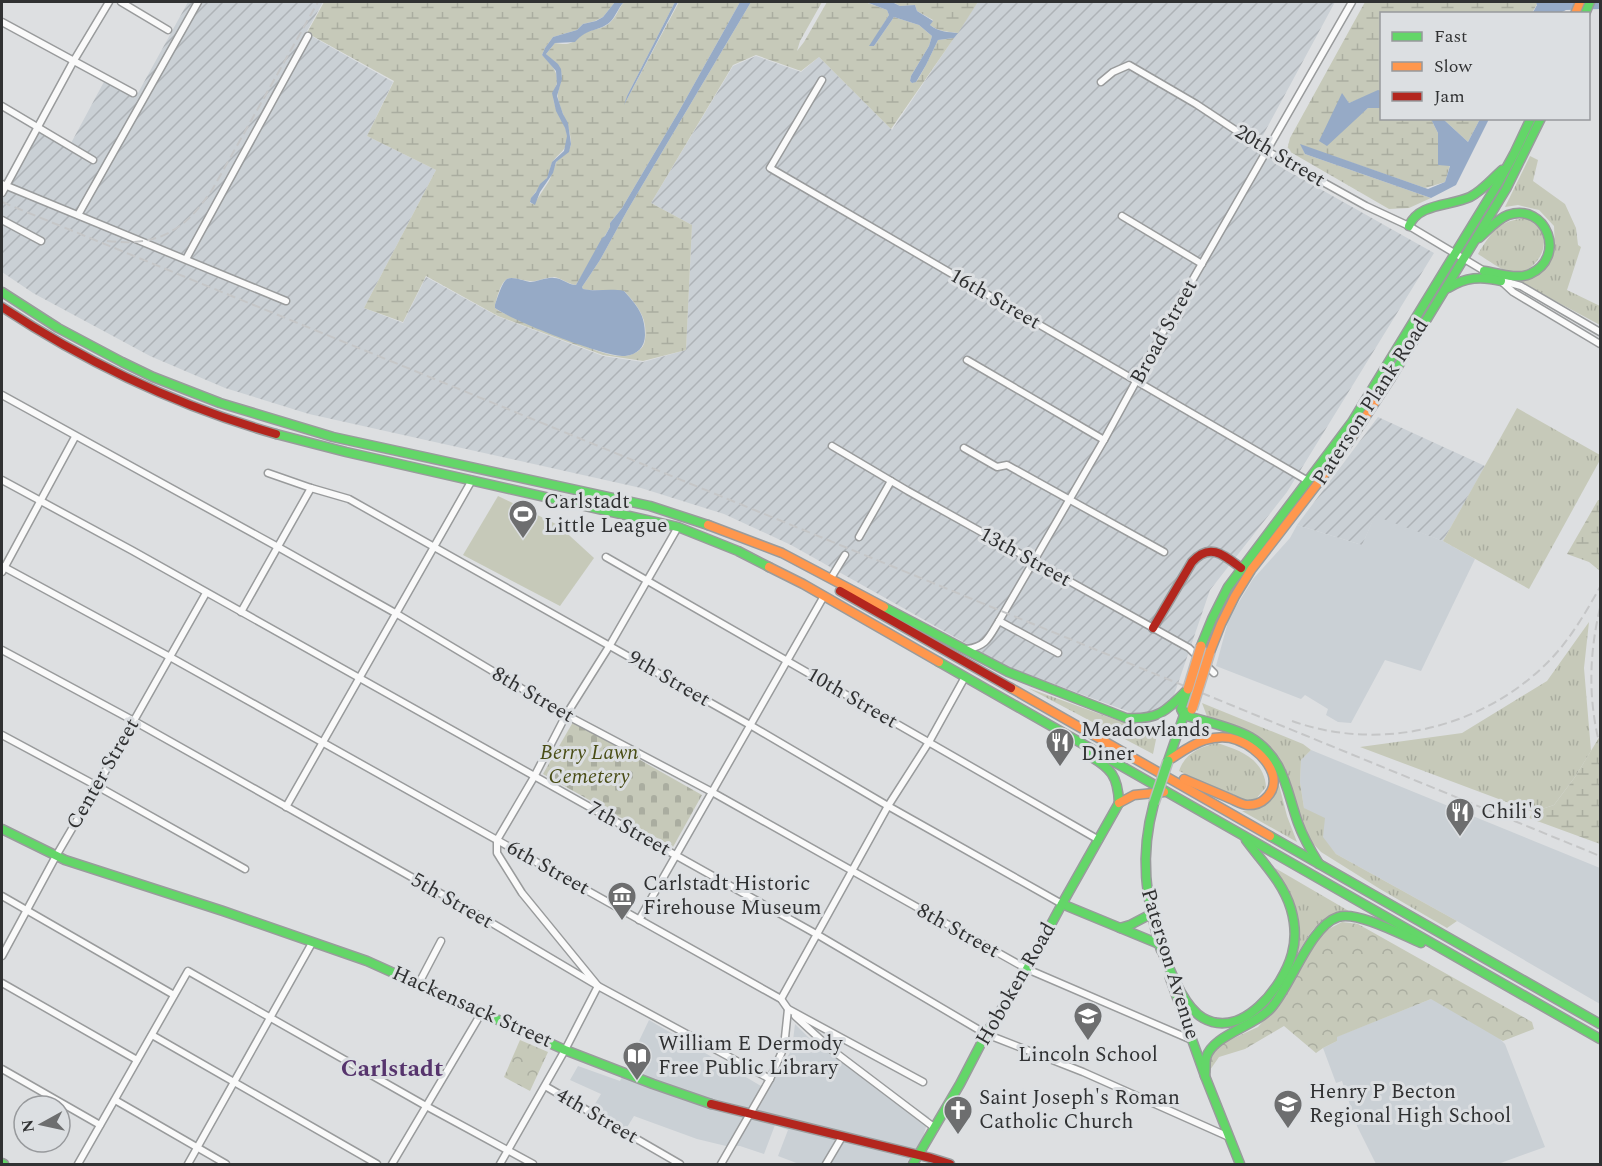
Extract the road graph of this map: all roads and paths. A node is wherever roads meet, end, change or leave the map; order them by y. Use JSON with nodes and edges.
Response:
{"nodes":[{"id":1,"x":109,"y":2,"type":"edge"},
{"id":2,"x":121,"y":2,"type":"edge"},
{"id":3,"x":198,"y":2,"type":"edge"},
{"id":4,"x":1352,"y":2,"type":"edge"},
{"id":5,"x":2,"y":22,"type":"edge"},
{"id":6,"x":168,"y":30,"type":"dead end"},
{"id":7,"x":308,"y":36,"type":"dead end"},
{"id":8,"x":73,"y":62,"type":"junction"},
{"id":9,"x":822,"y":80,"type":"dead end"},
{"id":10,"x":1101,"y":82,"type":"dead end"},
{"id":11,"x":133,"y":93,"type":"dead end"},
{"id":12,"x":2,"y":106,"type":"edge"},
{"id":13,"x":1530,"y":120,"type":"edge"},
{"id":14,"x":1540,"y":120,"type":"edge"},
{"id":15,"x":38,"y":127,"type":"junction"},
{"id":16,"x":1267,"y":151,"type":"junction"},
{"id":17,"x":93,"y":160,"type":"dead end"},
{"id":18,"x":1509,"y":164,"type":"junction"},
{"id":19,"x":4,"y":184,"type":"edge"},
{"id":20,"x":2,"y":193,"type":"edge"},
{"id":21,"x":78,"y":214,"type":"junction"},
{"id":22,"x":1122,"y":216,"type":"dead end"},
{"id":23,"x":2,"y":220,"type":"edge"},
{"id":24,"x":1409,"y":226,"type":"junction"},
{"id":25,"x":41,"y":241,"type":"dead end"},
{"id":26,"x":1473,"y":243,"type":"junction"},
{"id":27,"x":1459,"y":256,"type":"junction"},
{"id":28,"x":186,"y":259,"type":"junction"},
{"id":29,"x":1202,"y":264,"type":"junction"},
{"id":30,"x":1484,"y":271,"type":"junction"},
{"id":31,"x":1501,"y":281,"type":"junction"},
{"id":32,"x":2,"y":290,"type":"edge"},
{"id":33,"x":1444,"y":291,"type":"junction"},
{"id":34,"x":286,"y":301,"type":"dead end"},
{"id":35,"x":2,"y":307,"type":"edge"},
{"id":36,"x":2,"y":316,"type":"edge"},
{"id":37,"x":1600,"y":332,"type":"edge"},
{"id":38,"x":1600,"y":344,"type":"edge"},
{"id":39,"x":88,"y":359,"type":"junction"},
{"id":40,"x":966,"y":360,"type":"dead end"},
{"id":41,"x":1136,"y":381,"type":"junction"},
{"id":42,"x":2,"y":396,"type":"edge"},
{"id":43,"x":75,"y":437,"type":"junction"},
{"id":44,"x":1104,"y":440,"type":"junction"},
{"id":45,"x":832,"y":446,"type":"dead end"},
{"id":46,"x":964,"y":448,"type":"dead end"},
{"id":47,"x":268,"y":472,"type":"dead end"},
{"id":48,"x":2,"y":480,"type":"edge"},
{"id":49,"x":473,"y":480,"type":"junction"},
{"id":50,"x":891,"y":481,"type":"junction"},
{"id":51,"x":1308,"y":481,"type":"junction"},
{"id":52,"x":311,"y":488,"type":"junction"},
{"id":53,"x":1068,"y":500,"type":"junction"},
{"id":54,"x":40,"y":502,"type":"junction"},
{"id":55,"x":678,"y":526,"type":"junction"},
{"id":56,"x":731,"y":534,"type":"junction"},
{"id":57,"x":860,"y":537,"type":"dead end"},
{"id":58,"x":278,"y":546,"type":"junction"},
{"id":59,"x":434,"y":548,"type":"junction"},
{"id":60,"x":1164,"y":552,"type":"dead end"},
{"id":61,"x":845,"y":555,"type":"dead end"},
{"id":62,"x":606,"y":557,"type":"dead end"},
{"id":63,"x":1033,"y":561,"type":"junction"},
{"id":64,"x":2,"y":568,"type":"edge"},
{"id":65,"x":1241,"y":568,"type":"junction"},
{"id":66,"x":831,"y":579,"type":"junction"},
{"id":67,"x":647,"y":580,"type":"junction"},
{"id":68,"x":206,"y":593,"type":"junction"},
{"id":69,"x":824,"y":596,"type":"junction"},
{"id":70,"x":241,"y":612,"type":"junction"},
{"id":71,"x":397,"y":614,"type":"junction"},
{"id":72,"x":999,"y":621,"type":"junction"},
{"id":73,"x":1153,"y":628,"type":"junction"},
{"id":74,"x":610,"y":645,"type":"junction"},
{"id":75,"x":965,"y":649,"type":"junction"},
{"id":76,"x":1206,"y":649,"type":"junction"},
{"id":77,"x":2,"y":650,"type":"edge"},
{"id":78,"x":1058,"y":653,"type":"dead end"},
{"id":79,"x":170,"y":657,"type":"junction"},
{"id":80,"x":787,"y":660,"type":"junction"},
{"id":81,"x":1214,"y":673,"type":"dead end"},
{"id":82,"x":965,"y":677,"type":"junction"},
{"id":83,"x":359,"y":679,"type":"junction"},
{"id":84,"x":1182,"y":709,"type":"junction"},
{"id":85,"x":566,"y":715,"type":"junction"},
{"id":86,"x":1035,"y":716,"type":"junction"},
{"id":87,"x":134,"y":721,"type":"junction"},
{"id":88,"x":750,"y":725,"type":"junction"},
{"id":89,"x":2,"y":735,"type":"edge"},
{"id":90,"x":323,"y":742,"type":"junction"},
{"id":91,"x":929,"y":742,"type":"junction"},
{"id":92,"x":1128,"y":755,"type":"junction"},
{"id":93,"x":1168,"y":760,"type":"junction"},
{"id":94,"x":534,"y":777,"type":"junction"},
{"id":95,"x":97,"y":786,"type":"junction"},
{"id":96,"x":712,"y":792,"type":"junction"},
{"id":97,"x":1166,"y":792,"type":"junction"},
{"id":98,"x":1119,"y":803,"type":"junction"},
{"id":99,"x":888,"y":806,"type":"junction"},
{"id":100,"x":286,"y":807,"type":"junction"},
{"id":101,"x":2,"y":829,"type":"edge"},
{"id":102,"x":1243,"y":835,"type":"junction"},
{"id":103,"x":497,"y":840,"type":"junction"},
{"id":104,"x":1099,"y":840,"type":"junction"},
{"id":105,"x":56,"y":856,"type":"junction"},
{"id":106,"x":676,"y":856,"type":"junction"},
{"id":107,"x":1319,"y":864,"type":"junction"},
{"id":108,"x":245,"y":869,"type":"dead end"},
{"id":109,"x":852,"y":871,"type":"junction"},
{"id":110,"x":2,"y":896,"type":"edge"},
{"id":111,"x":1062,"y":904,"type":"junction"},
{"id":112,"x":27,"y":910,"type":"junction"},
{"id":113,"x":1151,"y":914,"type":"junction"},
{"id":114,"x":639,"y":920,"type":"junction"},
{"id":115,"x":1120,"y":928,"type":"junction"},
{"id":116,"x":818,"y":935,"type":"junction"},
{"id":117,"x":441,"y":941,"type":"dead end"},
{"id":118,"x":312,"y":943,"type":"junction"},
{"id":119,"x":1159,"y":944,"type":"junction"},
{"id":120,"x":2,"y":956,"type":"edge"},
{"id":121,"x":1460,"y":959,"type":"junction"},
{"id":122,"x":1027,"y":969,"type":"junction"},
{"id":123,"x":2,"y":982,"type":"edge"},
{"id":124,"x":419,"y":983,"type":"junction"},
{"id":125,"x":598,"y":986,"type":"junction"},
{"id":126,"x":174,"y":995,"type":"junction"},
{"id":127,"x":781,"y":999,"type":"junction"},
{"id":128,"x":788,"y":1009,"type":"junction"},
{"id":129,"x":482,"y":1012,"type":"junction"},
{"id":130,"x":270,"y":1017,"type":"junction"},
{"id":131,"x":1600,"y":1024,"type":"edge"},
{"id":132,"x":986,"y":1034,"type":"junction"},
{"id":133,"x":152,"y":1035,"type":"junction"},
{"id":134,"x":1600,"y":1039,"type":"edge"},
{"id":135,"x":1192,"y":1040,"type":"junction"},
{"id":136,"x":565,"y":1050,"type":"junction"},
{"id":137,"x":137,"y":1060,"type":"junction"},
{"id":138,"x":2,"y":1069,"type":"edge"},
{"id":139,"x":1205,"y":1076,"type":"junction"},
{"id":140,"x":770,"y":1079,"type":"junction"},
{"id":141,"x":923,"y":1082,"type":"dead end"},
{"id":142,"x":233,"y":1083,"type":"junction"},
{"id":143,"x":544,"y":1086,"type":"junction"},
{"id":144,"x":114,"y":1100,"type":"junction"},
{"id":145,"x":426,"y":1106,"type":"junction"},
{"id":146,"x":751,"y":1113,"type":"junction"},
{"id":147,"x":100,"y":1125,"type":"junction"},
{"id":148,"x":935,"y":1128,"type":"junction"},
{"id":149,"x":842,"y":1137,"type":"junction"},
{"id":150,"x":1230,"y":1138,"type":"junction"},
{"id":151,"x":196,"y":1148,"type":"junction"},
{"id":152,"x":508,"y":1150,"type":"junction"},
{"id":153,"x":918,"y":1155,"type":"junction"},
{"id":154,"x":78,"y":1164,"type":"edge"},
{"id":155,"x":188,"y":1164,"type":"edge"},
{"id":156,"x":226,"y":1164,"type":"edge"},
{"id":157,"x":377,"y":1164,"type":"edge"},
{"id":158,"x":392,"y":1164,"type":"edge"},
{"id":159,"x":500,"y":1164,"type":"edge"},
{"id":160,"x":533,"y":1164,"type":"edge"},
{"id":161,"x":680,"y":1164,"type":"edge"},
{"id":162,"x":721,"y":1164,"type":"edge"},
{"id":163,"x":826,"y":1164,"type":"edge"},
{"id":164,"x":913,"y":1164,"type":"edge"},
{"id":165,"x":950,"y":1164,"type":"edge"},
{"id":166,"x":1240,"y":1164,"type":"edge"}],
"edges":[{"from":1,"to":8,"type":"street"},
{"from":2,"to":6,"type":"street"},
{"from":3,"to":21,"type":"street"},
{"from":4,"to":16,"type":"street","name":"Broad Street"},
{"from":5,"to":8,"type":"street"},
{"from":7,"to":28,"type":"street"},
{"from":8,"to":11,"type":"street"},
{"from":8,"to":15,"type":"street"},
{"from":9,"to":41,"type":"street","name":"16th Street"},
{"from":10,"to":16,"type":"street","name":"20th Street"},
{"from":12,"to":15,"type":"street"},
{"from":13,"to":18,"type":"main road","name":"Paterson Plank Road"},
{"from":14,"to":26,"type":"main road","name":"Paterson Plank Road"},
{"from":15,"to":17,"type":"street"},
{"from":15,"to":19,"type":"street"},
{"from":16,"to":24,"type":"street","name":"20th Street"},
{"from":16,"to":29,"type":"street","name":"Broad Street"},
{"from":18,"to":24,"type":"main road"},
{"from":18,"to":27,"type":"main road","name":"Paterson Plank Road"},
{"from":19,"to":20,"type":"street"},
{"from":19,"to":21,"type":"street"},
{"from":21,"to":28,"type":"street"},
{"from":22,"to":29,"type":"street"},
{"from":23,"to":25,"type":"street"},
{"from":24,"to":27,"type":"street","name":"20th Street"},
{"from":26,"to":27,"type":"main road","name":"Paterson Plank Road"},
{"from":26,"to":30,"type":"main road"},
{"from":27,"to":30,"type":"street","name":"20th Street"},
{"from":27,"to":33,"type":"main road","name":"Paterson Plank Road"},
{"from":27,"to":51,"type":"main road","name":"Paterson Plank Road"},
{"from":28,"to":34,"type":"street"},
{"from":29,"to":41,"type":"street","name":"Broad Street"},
{"from":30,"to":31,"type":"street","name":"20th Street"},
{"from":31,"to":33,"type":"main road"},
{"from":31,"to":37,"type":"street"},
{"from":31,"to":38,"type":"street"},
{"from":32,"to":56,"type":"main road"},
{"from":33,"to":76,"type":"main road","name":"Paterson Plank Road"},
{"from":35,"to":39,"type":"main road"},
{"from":36,"to":39,"type":"main road"},
{"from":39,"to":49,"type":"main road"},
{"from":40,"to":44,"type":"street"},
{"from":41,"to":44,"type":"street","name":"Broad Street"},
{"from":41,"to":51,"type":"street","name":"16th Street"},
{"from":42,"to":43,"type":"street","name":"8th Street"},
{"from":43,"to":54,"type":"street"},
{"from":43,"to":58,"type":"street","name":"8th Street"},
{"from":44,"to":53,"type":"street","name":"Broad Street"},
{"from":45,"to":50,"type":"street","name":"13th Street"},
{"from":46,"to":53,"type":"street"},
{"from":47,"to":52,"type":"street","name":"9th Street"},
{"from":48,"to":54,"type":"street","name":"7th Street"},
{"from":49,"to":55,"type":"main road"},
{"from":49,"to":59,"type":"street"},
{"from":50,"to":57,"type":"street"},
{"from":50,"to":63,"type":"street","name":"13th Street"},
{"from":51,"to":65,"type":"main road","name":"Paterson Plank Road"},
{"from":52,"to":58,"type":"street"},
{"from":52,"to":59,"type":"street","name":"9th Street"},
{"from":53,"to":60,"type":"street"},
{"from":53,"to":63,"type":"street","name":"Broad Street"},
{"from":54,"to":64,"type":"street"},
{"from":54,"to":68,"type":"street","name":"7th Street"},
{"from":55,"to":67,"type":"street"},
{"from":55,"to":69,"type":"main road"},
{"from":56,"to":66,"type":"main road"},
{"from":56,"to":92,"type":"main road"},
{"from":58,"to":70,"type":"street"},
{"from":58,"to":71,"type":"street","name":"8th Street"},
{"from":59,"to":71,"type":"street"},
{"from":59,"to":74,"type":"street","name":"9th Street"},
{"from":61,"to":66,"type":"street"},
{"from":62,"to":67,"type":"street","name":"10th Street"},
{"from":63,"to":72,"type":"street","name":"Broad Street"},
{"from":63,"to":73,"type":"street","name":"13th Street"},
{"from":64,"to":79,"type":"street","name":"6th Street"},
{"from":65,"to":73,"type":"main road"},
{"from":65,"to":76,"type":"main road","name":"Paterson Plank Road"},
{"from":66,"to":75,"type":"main road"},
{"from":67,"to":74,"type":"street"},
{"from":67,"to":80,"type":"street","name":"10th Street"},
{"from":68,"to":70,"type":"street","name":"7th Street"},
{"from":68,"to":79,"type":"street","name":"Center Street"},
{"from":69,"to":80,"type":"street"},
{"from":69,"to":82,"type":"main road"},
{"from":70,"to":83,"type":"street","name":"7th Street"},
{"from":71,"to":83,"type":"street"},
{"from":71,"to":85,"type":"street","name":"8th Street"},
{"from":72,"to":75,"type":"street","name":"Broad Street"},
{"from":72,"to":78,"type":"street"},
{"from":73,"to":81,"type":"street","name":"13th Street"},
{"from":74,"to":85,"type":"street"},
{"from":74,"to":88,"type":"street","name":"9th Street"},
{"from":75,"to":84,"type":"main road"},
{"from":76,"to":84,"type":"main road","name":"Paterson Plank Road","bridge":true},
{"from":76,"to":84,"type":"main road","name":"Paterson Plank Road","bridge":true},
{"from":77,"to":87,"type":"street","name":"5th Street"},
{"from":79,"to":87,"type":"street","name":"Center Street"},
{"from":79,"to":90,"type":"street","name":"6th Street"},
{"from":80,"to":88,"type":"street"},
{"from":80,"to":91,"type":"street","name":"10th Street"},
{"from":82,"to":86,"type":"main road"},
{"from":82,"to":91,"type":"street"},
{"from":83,"to":90,"type":"street"},
{"from":83,"to":94,"type":"street","name":"7th Street"},
{"from":84,"to":93,"type":"main road","name":"Paterson Plank Road"},
{"from":84,"to":107,"type":"main road"},
{"from":85,"to":94,"type":"street"},
{"from":85,"to":96,"type":"street","name":"8th Street"},
{"from":86,"to":97,"type":"main road"},
{"from":86,"to":98,"type":"main road"},
{"from":87,"to":95,"type":"street","name":"Center Street"},
{"from":87,"to":100,"type":"street","name":"5th Street"},
{"from":88,"to":96,"type":"street"},
{"from":88,"to":99,"type":"street","name":"9th Street"},
{"from":89,"to":95,"type":"street"},
{"from":90,"to":100,"type":"street"},
{"from":90,"to":103,"type":"street","name":"6th Street"},
{"from":91,"to":99,"type":"street"},
{"from":91,"to":104,"type":"street","name":"10th Street"},
{"from":92,"to":93,"type":"main road"},
{"from":92,"to":107,"type":"main road"},
{"from":93,"to":113,"type":"main road","name":"Paterson Avenue","bridge":true},
{"from":94,"to":103,"type":"street"},
{"from":94,"to":106,"type":"street","name":"7th Street"},
{"from":95,"to":105,"type":"street","name":"Center Street"},
{"from":95,"to":108,"type":"street"},
{"from":96,"to":106,"type":"street"},
{"from":96,"to":109,"type":"street","name":"8th Street"},
{"from":97,"to":98,"type":"main road"},
{"from":97,"to":102,"type":"main road"},
{"from":98,"to":104,"type":"main road","name":"Hoboken Road"},
{"from":99,"to":109,"type":"street"},
{"from":99,"to":111,"type":"street","name":"9th Street"},
{"from":100,"to":125,"type":"street","name":"5th Street"},
{"from":101,"to":105,"type":"main road","name":"Hackensack Street"},
{"from":102,"to":119,"type":"main road"},
{"from":102,"to":121,"type":"main road"},
{"from":103,"to":114,"type":"street","name":"6th Street"},
{"from":103,"to":125,"type":"street"},
{"from":104,"to":111,"type":"main road","name":"Hoboken Road"},
{"from":105,"to":112,"type":"street","name":"Center Street"},
{"from":105,"to":118,"type":"main road","name":"Hackensack Street"},
{"from":106,"to":114,"type":"street"},
{"from":106,"to":116,"type":"street","name":"7th Street"},
{"from":107,"to":131,"type":"main road"},
{"from":109,"to":116,"type":"street"},
{"from":109,"to":122,"type":"street","name":"8th Street"},
{"from":110,"to":112,"type":"street"},
{"from":111,"to":115,"type":"main road"},
{"from":111,"to":122,"type":"main road","name":"Hoboken Road"},
{"from":112,"to":120,"type":"street","name":"Center Street"},
{"from":112,"to":126,"type":"street"},
{"from":113,"to":115,"type":"main road"},
{"from":113,"to":119,"type":"main road","name":"Paterson Avenue"},
{"from":114,"to":127,"type":"street","name":"6th Street"},
{"from":115,"to":119,"type":"main road"},
{"from":116,"to":127,"type":"street"},
{"from":116,"to":132,"type":"street","name":"7th Street"},
{"from":117,"to":124,"type":"street"},
{"from":118,"to":124,"type":"main road","name":"Hackensack Street"},
{"from":118,"to":130,"type":"street"},
{"from":119,"to":135,"type":"main road","name":"Paterson Avenue"},
{"from":121,"to":134,"type":"main road"},
{"from":121,"to":139,"type":"main road"},
{"from":122,"to":132,"type":"main road","name":"Hoboken Road"},
{"from":122,"to":135,"type":"street","name":"8th Street"},
{"from":123,"to":137,"type":"street"},
{"from":124,"to":129,"type":"main road","name":"Hackensack Street"},
{"from":125,"to":136,"type":"street"},
{"from":125,"to":140,"type":"street","name":"5th Street"},
{"from":126,"to":130,"type":"street"},
{"from":126,"to":133,"type":"street"},
{"from":127,"to":128,"type":"street","name":"6th Street"},
{"from":128,"to":140,"type":"street"},
{"from":128,"to":141,"type":"street","name":"6th Street"},
{"from":128,"to":148,"type":"street"},
{"from":129,"to":136,"type":"main road","name":"Hackensack Street"},
{"from":129,"to":145,"type":"street"},
{"from":130,"to":142,"type":"street"},
{"from":130,"to":145,"type":"street"},
{"from":132,"to":148,"type":"main road","name":"Hoboken Road"},
{"from":132,"to":150,"type":"street","name":"7th Street"},
{"from":133,"to":137,"type":"street"},
{"from":133,"to":142,"type":"street"},
{"from":135,"to":139,"type":"main road","name":"Paterson Avenue"},
{"from":136,"to":143,"type":"street"},
{"from":136,"to":146,"type":"main road","name":"Hackensack Street"},
{"from":137,"to":144,"type":"street"},
{"from":138,"to":147,"type":"street"},
{"from":139,"to":150,"type":"main road","name":"Paterson Avenue"},
{"from":140,"to":146,"type":"street"},
{"from":142,"to":151,"type":"street"},
{"from":142,"to":157,"type":"street"},
{"from":143,"to":152,"type":"street"},
{"from":143,"to":161,"type":"street","name":"4th Street"},
{"from":144,"to":147,"type":"street"},
{"from":144,"to":151,"type":"street"},
{"from":145,"to":152,"type":"street"},
{"from":145,"to":158,"type":"street"},
{"from":146,"to":149,"type":"main road","name":"Hackensack Street"},
{"from":146,"to":162,"type":"street"},
{"from":147,"to":154,"type":"street"},
{"from":148,"to":153,"type":"main road","name":"Hoboken Road"},
{"from":149,"to":153,"type":"main road","name":"Hackensack Street"},
{"from":149,"to":163,"type":"street"},
{"from":150,"to":166,"type":"main road","name":"Paterson Avenue"},
{"from":151,"to":155,"type":"street"},
{"from":151,"to":156,"type":"street"},
{"from":152,"to":159,"type":"street"},
{"from":152,"to":160,"type":"street"},
{"from":153,"to":164,"type":"main road","name":"Hoboken Road"},
{"from":153,"to":165,"type":"main road","name":"Hackensack Street"}]}
